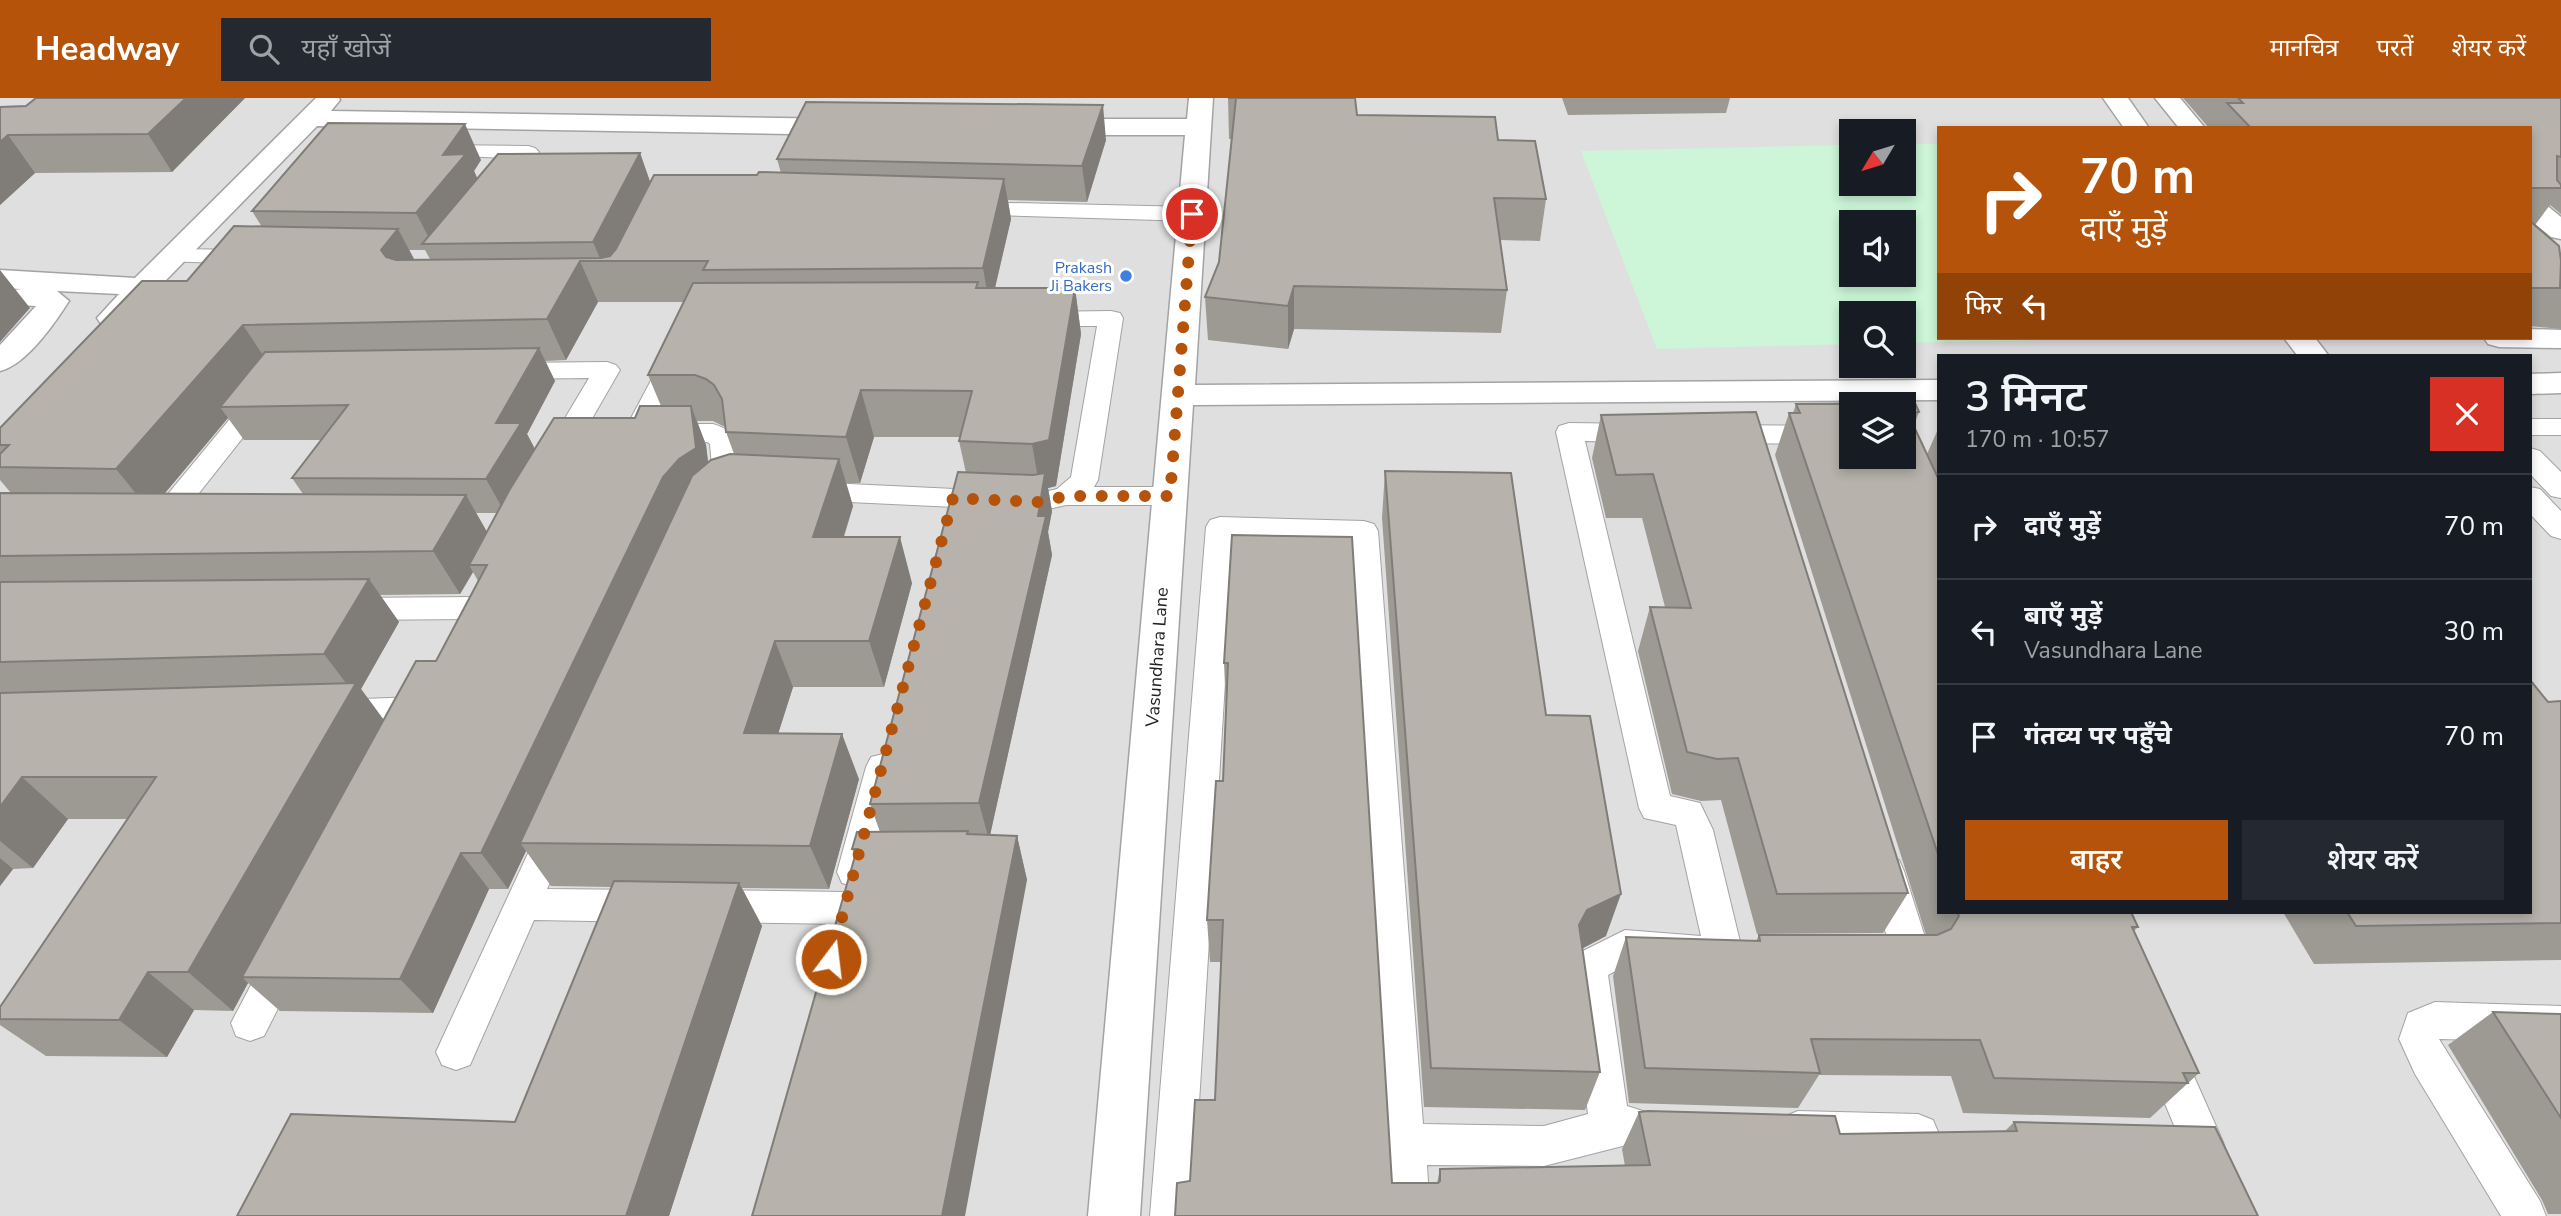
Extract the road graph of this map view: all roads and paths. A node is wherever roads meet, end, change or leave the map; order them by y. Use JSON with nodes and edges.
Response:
{"nodes":[{"id":1,"x":2115,"y":98,"type":"edge"},
{"id":2,"x":2167,"y":98,"type":"edge"},
{"id":3,"x":320,"y":108,"type":"edge"},
{"id":4,"x":1200,"y":112,"type":"edge"},
{"id":5,"x":2136,"y":126,"type":"edge"},
{"id":6,"x":2191,"y":126,"type":"edge"},
{"id":7,"x":878,"y":127,"type":"edge"},
{"id":8,"x":1031,"y":127,"type":"edge"},
{"id":9,"x":421,"y":151,"type":"edge"},
{"id":10,"x":507,"y":181,"type":"junction"},
{"id":11,"x":534,"y":181,"type":"edge"},
{"id":12,"x":491,"y":201,"type":"edge"},
{"id":13,"x":947,"y":208,"type":"edge"},
{"id":14,"x":2532,"y":208,"type":"edge"},
{"id":15,"x":1192,"y":214,"type":"junction"},
{"id":16,"x":2561,"y":233,"type":"edge"},
{"id":17,"x":2532,"y":236,"type":"edge"},
{"id":18,"x":261,"y":247,"type":"edge"},
{"id":19,"x":172,"y":256,"type":"junction"},
{"id":20,"x":0,"y":279,"type":"edge"},
{"id":21,"x":142,"y":287,"type":"junction"},
{"id":22,"x":0,"y":298,"type":"edge"},
{"id":23,"x":1014,"y":319,"type":"edge"},
{"id":24,"x":691,"y":331,"type":"edge"},
{"id":25,"x":95,"y":335,"type":"edge"},
{"id":26,"x":2532,"y":339,"type":"edge"},
{"id":27,"x":2561,"y":339,"type":"edge"},
{"id":28,"x":2301,"y":340,"type":"edge"},
{"id":29,"x":2312,"y":354,"type":"edge"},
{"id":30,"x":0,"y":362,"type":"edge"},
{"id":31,"x":484,"y":372,"type":"edge"},
{"id":32,"x":279,"y":375,"type":"edge"},
{"id":33,"x":2561,"y":383,"type":"edge"},
{"id":34,"x":2532,"y":384,"type":"edge"},
{"id":35,"x":1937,"y":390,"type":"edge"},
{"id":36,"x":1916,"y":393,"type":"edge"},
{"id":37,"x":1178,"y":395,"type":"junction"},
{"id":38,"x":1839,"y":398,"type":"edge"},
{"id":39,"x":2532,"y":427,"type":"edge"},
{"id":40,"x":2561,"y":427,"type":"edge"},
{"id":41,"x":1839,"y":437,"type":"edge"},
{"id":42,"x":2532,"y":459,"type":"edge"},
{"id":43,"x":544,"y":478,"type":"edge"},
{"id":44,"x":2561,"y":489,"type":"edge"},
{"id":45,"x":1066,"y":496,"type":"junction"},
{"id":46,"x":1170,"y":496,"type":"junction"},
{"id":47,"x":2532,"y":498,"type":"edge"},
{"id":48,"x":200,"y":524,"type":"edge"},
{"id":49,"x":2561,"y":529,"type":"edge"},
{"id":50,"x":473,"y":607,"type":"edge"},
{"id":51,"x":320,"y":609,"type":"edge"},
{"id":52,"x":417,"y":711,"type":"edge"},
{"id":53,"x":308,"y":713,"type":"edge"},
{"id":54,"x":890,"y":738,"type":"edge"},
{"id":55,"x":567,"y":804,"type":"edge"},
{"id":56,"x":1878,"y":847,"type":"edge"},
{"id":57,"x":522,"y":904,"type":"junction"},
{"id":58,"x":295,"y":939,"type":"edge"},
{"id":59,"x":1857,"y":953,"type":"edge"},
{"id":60,"x":2147,"y":1014,"type":"edge"},
{"id":61,"x":250,"y":1023,"type":"dead end"},
{"id":62,"x":2561,"y":1024,"type":"edge"},
{"id":63,"x":456,"y":1052,"type":"dead end"},
{"id":64,"x":1673,"y":1127,"type":"edge"},
{"id":65,"x":1610,"y":1128,"type":"junction"},
{"id":66,"x":1756,"y":1130,"type":"edge"},
{"id":67,"x":1951,"y":1135,"type":"edge"},
{"id":68,"x":2160,"y":1141,"type":"edge"},
{"id":69,"x":2202,"y":1142,"type":"junction"},
{"id":70,"x":1404,"y":1144,"type":"junction"},
{"id":71,"x":1114,"y":1216,"type":"edge"},
{"id":72,"x":1171,"y":1216,"type":"edge"},
{"id":73,"x":1409,"y":1216,"type":"edge"},
{"id":74,"x":2227,"y":1216,"type":"edge"},
{"id":75,"x":2525,"y":1216,"type":"edge"}],
"edges":[{"from":1,"to":5,"type":"street"},
{"from":2,"to":6,"type":"street"},
{"from":3,"to":7,"type":"street"},
{"from":3,"to":19,"type":"street"},
{"from":4,"to":8,"type":"street"},
{"from":4,"to":15,"type":"street","name":"Vasundhara Lane"},
{"from":9,"to":10,"type":"lane"},
{"from":10,"to":11,"type":"lane"},
{"from":10,"to":12,"type":"lane"},
{"from":13,"to":15,"type":"lane"},
{"from":14,"to":16,"type":"street"},
{"from":15,"to":37,"type":"street","name":"Vasundhara Lane"},
{"from":16,"to":17,"type":"street"},
{"from":18,"to":19,"type":"lane"},
{"from":19,"to":21,"type":"street"},
{"from":20,"to":21,"type":"street"},
{"from":21,"to":25,"type":"street"},
{"from":22,"to":30,"type":"street"},
{"from":23,"to":45,"type":"lane"},
{"from":24,"to":45,"type":"lane"},
{"from":26,"to":27,"type":"street"},
{"from":28,"to":29,"type":"street"},
{"from":31,"to":43,"type":"lane"},
{"from":32,"to":48,"type":"lane"},
{"from":33,"to":34,"type":"street"},
{"from":35,"to":36,"type":"street"},
{"from":37,"to":38,"type":"street"},
{"from":37,"to":46,"type":"street","name":"Vasundhara Lane"},
{"from":39,"to":40,"type":"lane"},
{"from":41,"to":65,"type":"lane"},
{"from":42,"to":44,"type":"lane"},
{"from":45,"to":46,"type":"lane"},
{"from":46,"to":71,"type":"street","name":"Vasundhara Lane"},
{"from":47,"to":49,"type":"lane"},
{"from":50,"to":51,"type":"lane"},
{"from":52,"to":53,"type":"lane"},
{"from":54,"to":57,"type":"lane"},
{"from":55,"to":57,"type":"lane"},
{"from":56,"to":59,"type":"lane"},
{"from":57,"to":63,"type":"lane"},
{"from":58,"to":61,"type":"lane"},
{"from":60,"to":69,"type":"lane"},
{"from":62,"to":75,"type":"lane"},
{"from":64,"to":65,"type":"lane"},
{"from":65,"to":70,"type":"lane"},
{"from":66,"to":67,"type":"lane"},
{"from":68,"to":69,"type":"lane"},
{"from":69,"to":74,"type":"lane"},
{"from":70,"to":72,"type":"lane"},
{"from":70,"to":73,"type":"lane"}]}
